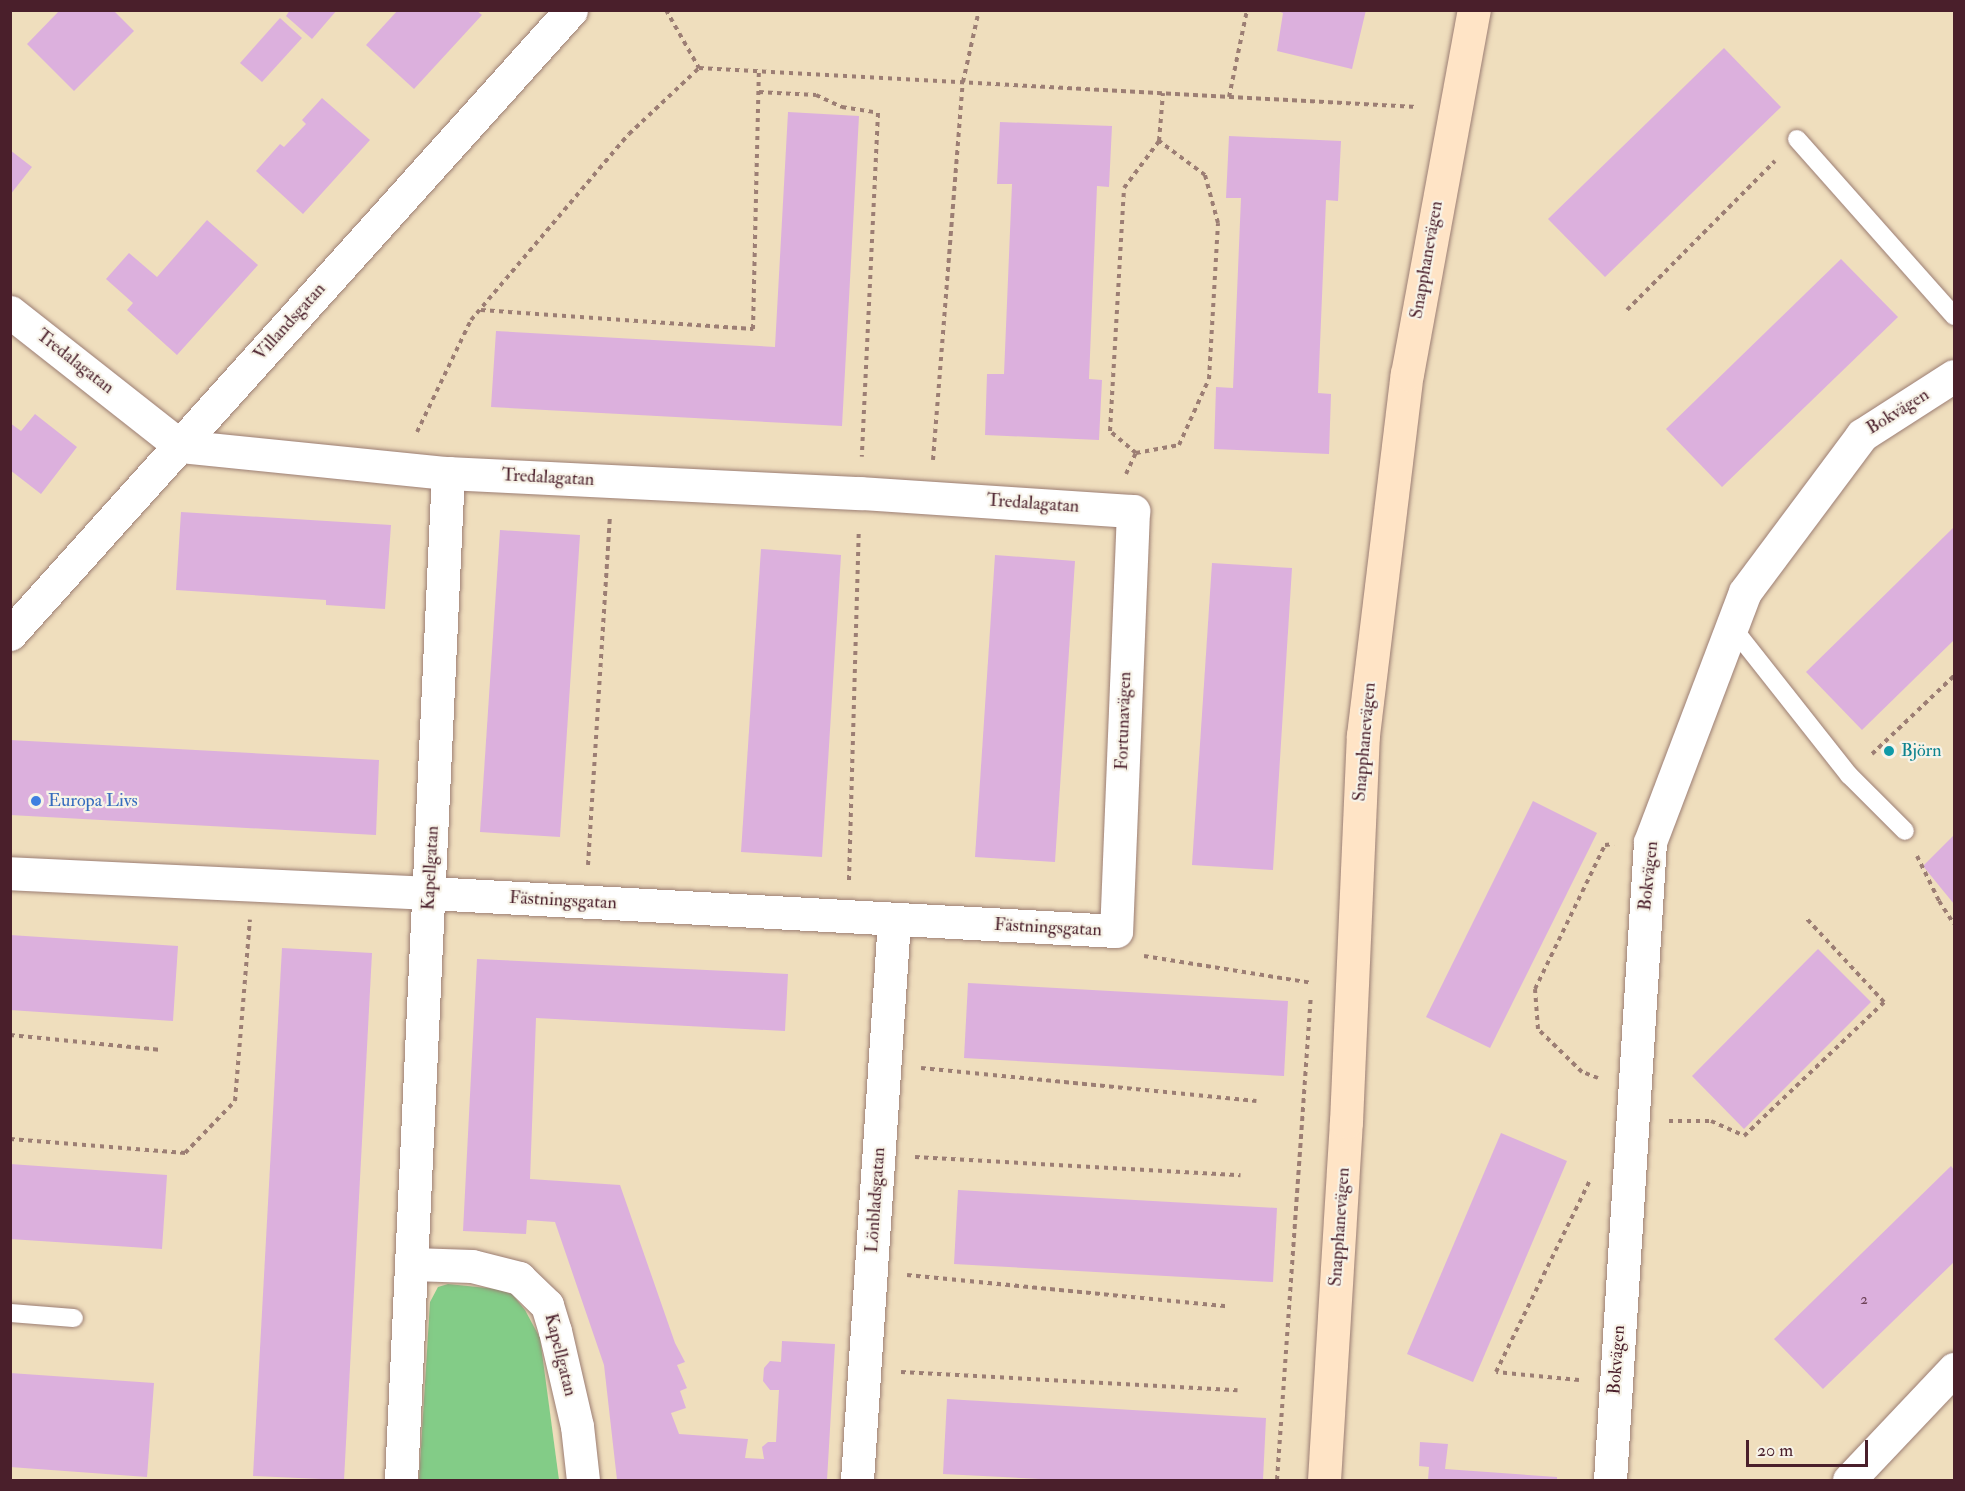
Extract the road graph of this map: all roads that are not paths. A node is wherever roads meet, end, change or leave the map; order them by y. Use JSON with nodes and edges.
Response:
{"nodes":[{"id":1,"x":571,"y":10,"type":"edge"},
{"id":2,"x":1474,"y":10,"type":"edge"},
{"id":3,"x":1797,"y":139,"type":"road end"},
{"id":4,"x":10,"y":312,"type":"edge"},
{"id":5,"x":1954,"y":316,"type":"edge"},
{"id":6,"x":1954,"y":376,"type":"edge"},
{"id":7,"x":180,"y":446,"type":"junction"},
{"id":8,"x":448,"y":473,"type":"junction"},
{"id":9,"x":1133,"y":511,"type":"joint"},
{"id":10,"x":1732,"y":627,"type":"junction"},
{"id":11,"x":10,"y":634,"type":"edge"},
{"id":12,"x":1905,"y":831,"type":"road end"},
{"id":13,"x":10,"y":873,"type":"edge"},
{"id":14,"x":430,"y":893,"type":"junction"},
{"id":15,"x":894,"y":920,"type":"junction"},
{"id":16,"x":1116,"y":931,"type":"joint"},
{"id":17,"x":412,"y":1264,"type":"junction"},
{"id":18,"x":10,"y":1313,"type":"edge"},
{"id":19,"x":74,"y":1318,"type":"dead end"},
{"id":20,"x":1954,"y":1369,"type":"edge"},
{"id":21,"x":401,"y":1480,"type":"edge"},
{"id":22,"x":583,"y":1480,"type":"edge"},
{"id":23,"x":857,"y":1480,"type":"edge"},
{"id":24,"x":1324,"y":1480,"type":"edge"},
{"id":25,"x":1610,"y":1480,"type":"edge"},
{"id":26,"x":1849,"y":1480,"type":"edge"}],
"edges":[{"from":1,"to":7,"type":"street","name":"Villandsgatan"},
{"from":2,"to":24,"type":"main road","name":"Snapphanevägen"},
{"from":3,"to":5,"type":"lane"},
{"from":4,"to":7,"type":"street","name":"Tredalagatan"},
{"from":6,"to":10,"type":"street","name":"Bokvägen"},
{"from":7,"to":8,"type":"street","name":"Tredalagatan"},
{"from":7,"to":11,"type":"street","name":"Villandsgatan"},
{"from":8,"to":9,"type":"street","name":"Tredalagatan"},
{"from":8,"to":14,"type":"street","name":"Kapellgatan"},
{"from":9,"to":16,"type":"street","name":"Fortunavägen"},
{"from":10,"to":12,"type":"lane"},
{"from":10,"to":25,"type":"street","name":"Bokvägen"},
{"from":13,"to":14,"type":"street","name":"Fästningsgatan"},
{"from":14,"to":15,"type":"street","name":"Fästningsgatan"},
{"from":14,"to":17,"type":"street","name":"Kapellgatan"},
{"from":15,"to":16,"type":"street","name":"Fästningsgatan"},
{"from":15,"to":23,"type":"street","name":"Lönbladsgatan"},
{"from":17,"to":21,"type":"street","name":"Kapellgatan"},
{"from":17,"to":22,"type":"street","name":"Kapellgatan"},
{"from":18,"to":19,"type":"lane"},
{"from":20,"to":26,"type":"street"}]}
